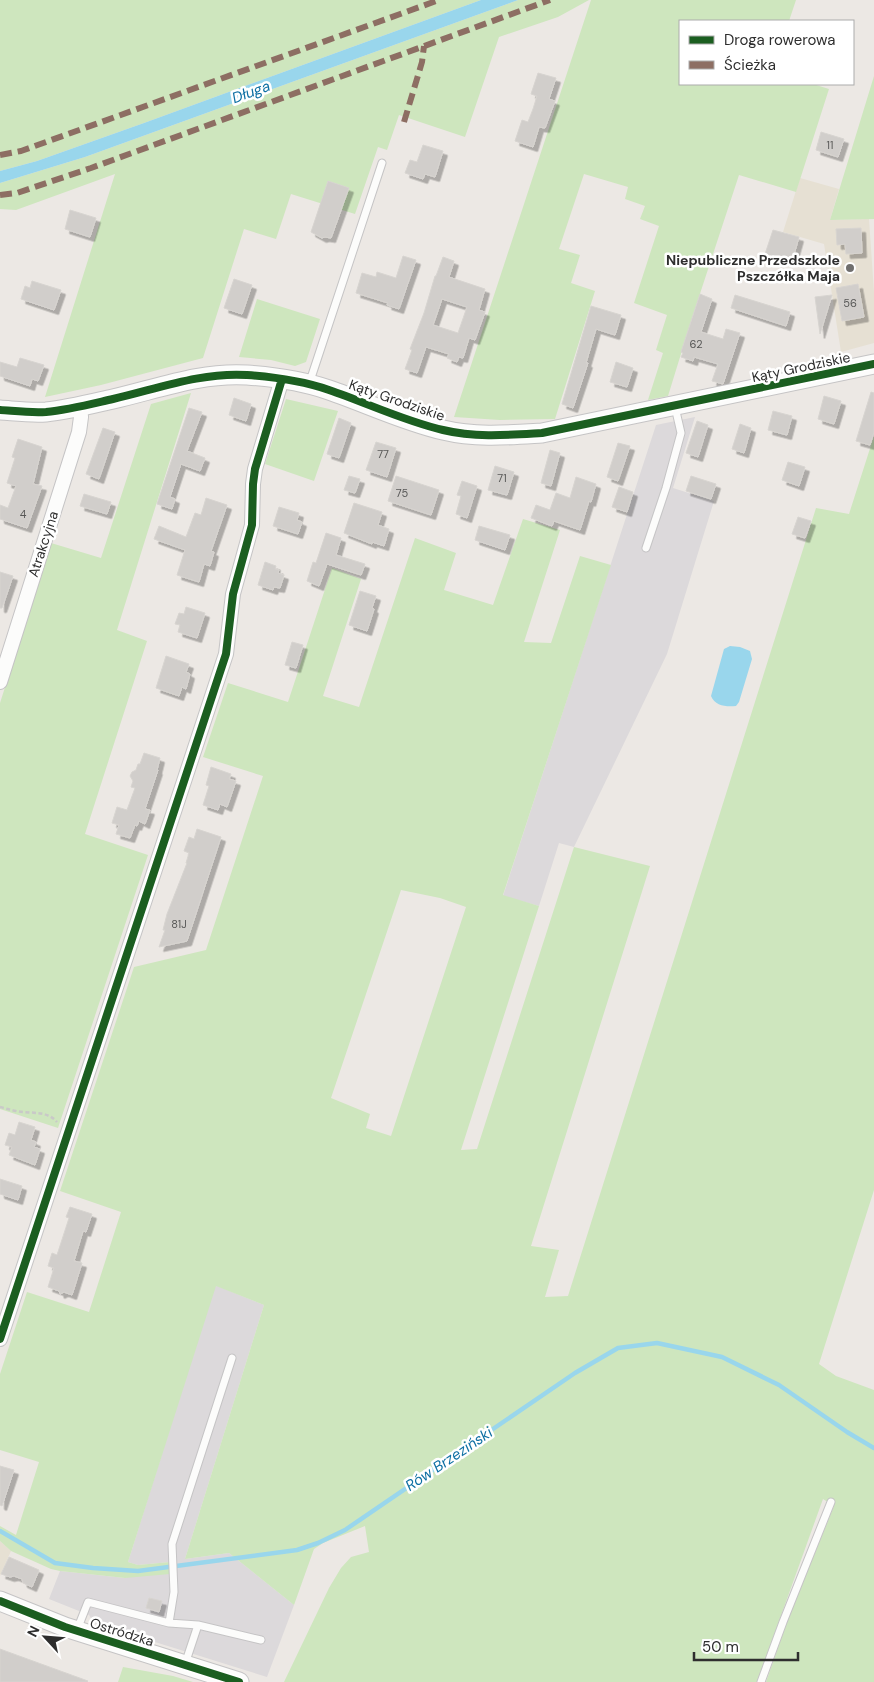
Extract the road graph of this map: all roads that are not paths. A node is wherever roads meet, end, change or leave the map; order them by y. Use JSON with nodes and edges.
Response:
{"nodes":[{"id":1,"x":382,"y":163,"type":"dead end"},
{"id":2,"x":874,"y":364,"type":"edge"},
{"id":3,"x":282,"y":379,"type":"junction"},
{"id":4,"x":307,"y":384,"type":"junction"},
{"id":5,"x":80,"y":406,"type":"junction"},
{"id":6,"x":675,"y":406,"type":"junction"},
{"id":7,"x":0,"y":410,"type":"edge"},
{"id":8,"x":646,"y":548,"type":"dead end"},
{"id":9,"x":0,"y":682,"type":"edge"},
{"id":10,"x":0,"y":1339,"type":"edge"},
{"id":11,"x":232,"y":1358,"type":"dead end"},
{"id":12,"x":831,"y":1502,"type":"dead end"},
{"id":13,"x":0,"y":1602,"type":"edge"},
{"id":14,"x":169,"y":1622,"type":"junction"},
{"id":15,"x":198,"y":1625,"type":"junction"},
{"id":16,"x":77,"y":1631,"type":"junction"},
{"id":17,"x":261,"y":1640,"type":"dead end"},
{"id":18,"x":184,"y":1665,"type":"junction"},
{"id":19,"x":239,"y":1682,"type":"edge"},
{"id":20,"x":761,"y":1682,"type":"edge"}],
"edges":[{"from":1,"to":4,"type":"lane"},
{"from":2,"to":6,"type":"street","name":"Kąty Grodziskie"},
{"from":3,"to":4,"type":"street","name":"Kąty Grodziskie"},
{"from":3,"to":5,"type":"street","name":"Kąty Grodziskie"},
{"from":3,"to":10,"type":"street"},
{"from":4,"to":6,"type":"street","name":"Kąty Grodziskie"},
{"from":5,"to":7,"type":"street","name":"Kąty Grodziskie"},
{"from":5,"to":9,"type":"street","name":"Atrakcyjna"},
{"from":6,"to":8,"type":"lane"},
{"from":11,"to":14,"type":"lane"},
{"from":12,"to":20,"type":"lane"},
{"from":13,"to":16,"type":"street","name":"Ostródzka"},
{"from":14,"to":15,"type":"lane"},
{"from":14,"to":16,"type":"lane"},
{"from":15,"to":17,"type":"lane"},
{"from":15,"to":18,"type":"lane"},
{"from":16,"to":18,"type":"street","name":"Ostródzka"},
{"from":18,"to":19,"type":"street","name":"Ostródzka"}]}
